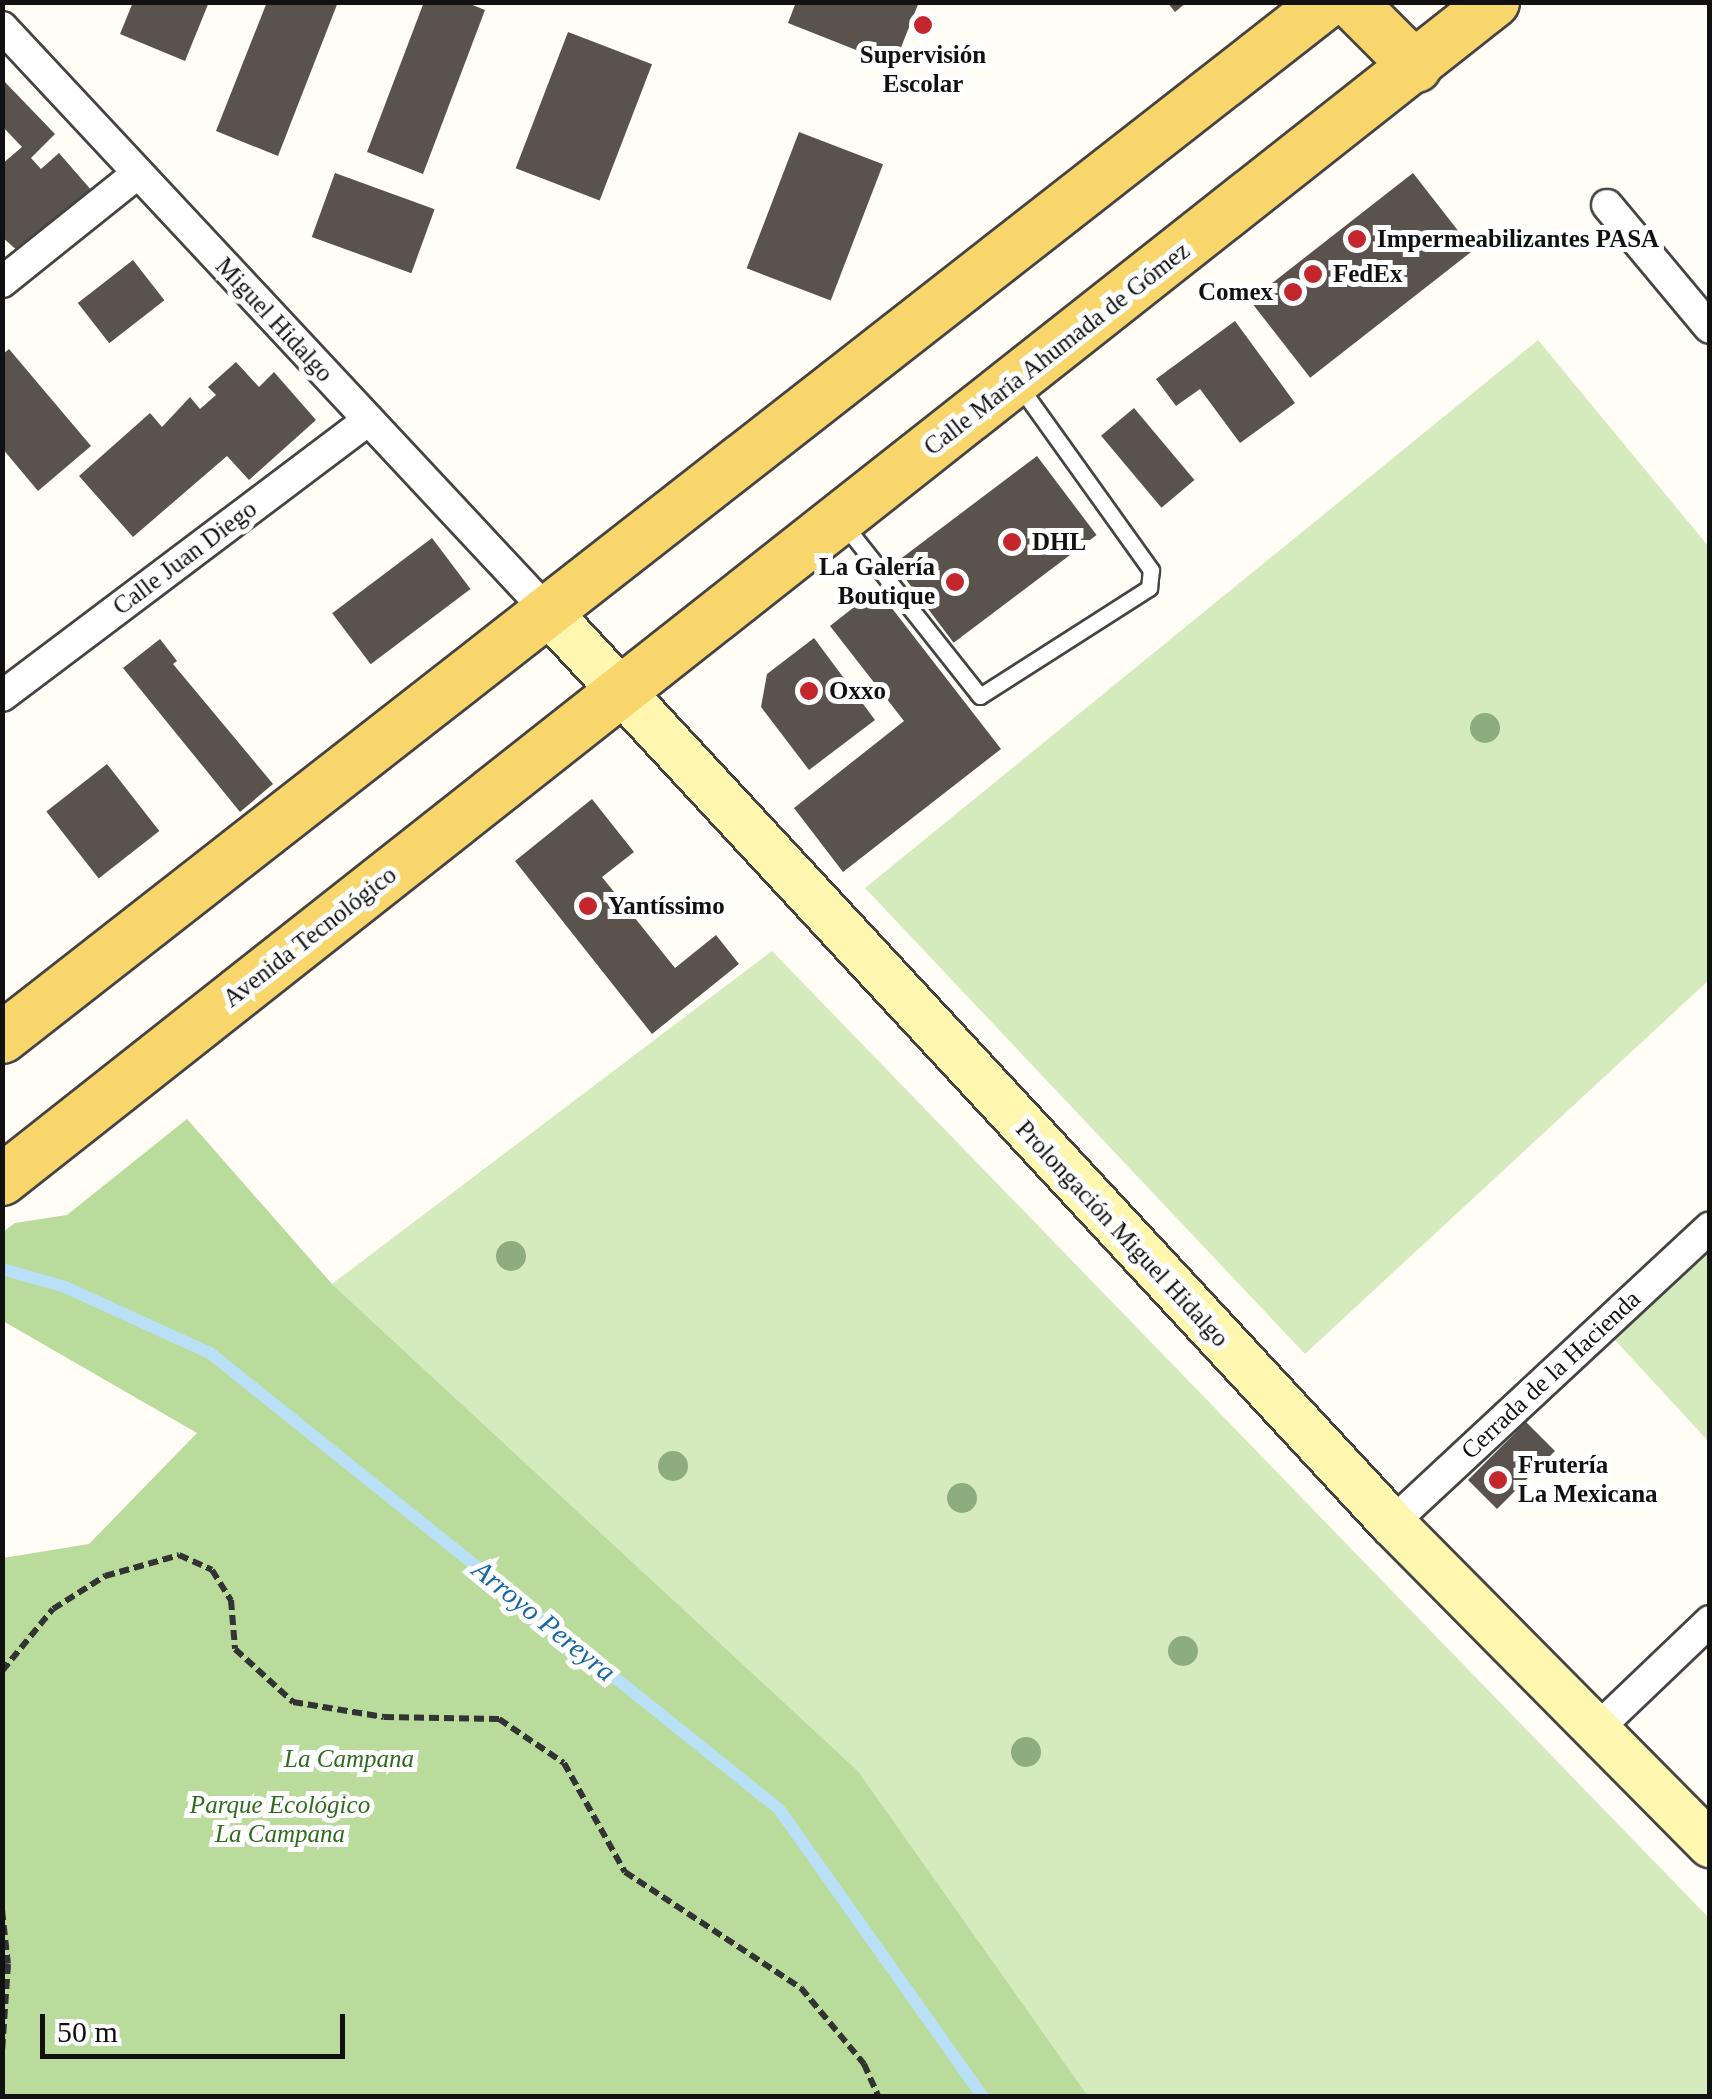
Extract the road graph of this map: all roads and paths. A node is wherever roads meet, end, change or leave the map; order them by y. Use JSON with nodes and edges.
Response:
{"nodes":[{"id":1,"x":1327,"y":2,"type":"edge"},
{"id":2,"x":1351,"y":2,"type":"edge"},
{"id":3,"x":1494,"y":2,"type":"edge"},
{"id":4,"x":2,"y":27,"type":"edge"},
{"id":5,"x":1416,"y":67,"type":"junction"},
{"id":6,"x":138,"y":173,"type":"junction"},
{"id":7,"x":1607,"y":205,"type":"dead end"},
{"id":8,"x":2,"y":282,"type":"edge"},
{"id":9,"x":1698,"y":290,"type":"edge"},
{"id":10,"x":1710,"y":328,"type":"edge"},
{"id":11,"x":1016,"y":381,"type":"junction"},
{"id":12,"x":367,"y":421,"type":"junction"},
{"id":13,"x":840,"y":520,"type":"junction"},
{"id":14,"x":548,"y":612,"type":"junction"},
{"id":15,"x":618,"y":695,"type":"junction"},
{"id":16,"x":2,"y":696,"type":"edge"},
{"id":17,"x":2,"y":1038,"type":"edge"},
{"id":18,"x":2,"y":1180,"type":"edge"},
{"id":19,"x":1710,"y":1228,"type":"edge"},
{"id":20,"x":1392,"y":1523,"type":"junction"},
{"id":21,"x":1710,"y":1620,"type":"edge"},
{"id":22,"x":2,"y":1671,"type":"edge"},
{"id":23,"x":1595,"y":1731,"type":"junction"},
{"id":24,"x":1710,"y":1844,"type":"edge"},
{"id":25,"x":2,"y":1910,"type":"edge"},
{"id":26,"x":2,"y":2051,"type":"edge"},
{"id":27,"x":878,"y":2096,"type":"edge"}],
"edges":[{"from":1,"to":14,"type":"main road"},
{"from":2,"to":5,"type":"main road"},
{"from":3,"to":5,"type":"main road","name":"Calle María Ahumada de Gómez"},
{"from":4,"to":6,"type":"street","name":"Miguel Hidalgo"},
{"from":5,"to":11,"type":"main road","name":"Calle María Ahumada de Gómez"},
{"from":6,"to":8,"type":"street"},
{"from":6,"to":12,"type":"street","name":"Miguel Hidalgo"},
{"from":7,"to":9,"type":"street"},
{"from":9,"to":10,"type":"street"},
{"from":11,"to":13,"type":"main road","name":"Calle María Ahumada de Gómez"},
{"from":11,"to":13,"type":"lane"},
{"from":12,"to":14,"type":"street","name":"Miguel Hidalgo"},
{"from":12,"to":16,"type":"street","name":"Calle Juan Diego"},
{"from":13,"to":15,"type":"main road","name":"Calle María Ahumada de Gómez"},
{"from":14,"to":15,"type":"main road","name":"Prolongación Miguel Hidalgo"},
{"from":14,"to":17,"type":"main road"},
{"from":15,"to":18,"type":"main road","name":"Avenida Tecnológico"},
{"from":15,"to":20,"type":"main road","name":"Prolongación Miguel Hidalgo"},
{"from":19,"to":20,"type":"street","name":"Cerrada de la Hacienda"},
{"from":20,"to":23,"type":"main road","name":"Prolongación Miguel Hidalgo"},
{"from":21,"to":23,"type":"street"},
{"from":22,"to":27,"type":"path"},
{"from":23,"to":24,"type":"main road","name":"Prolongación Miguel Hidalgo"},
{"from":25,"to":26,"type":"path"}]}
